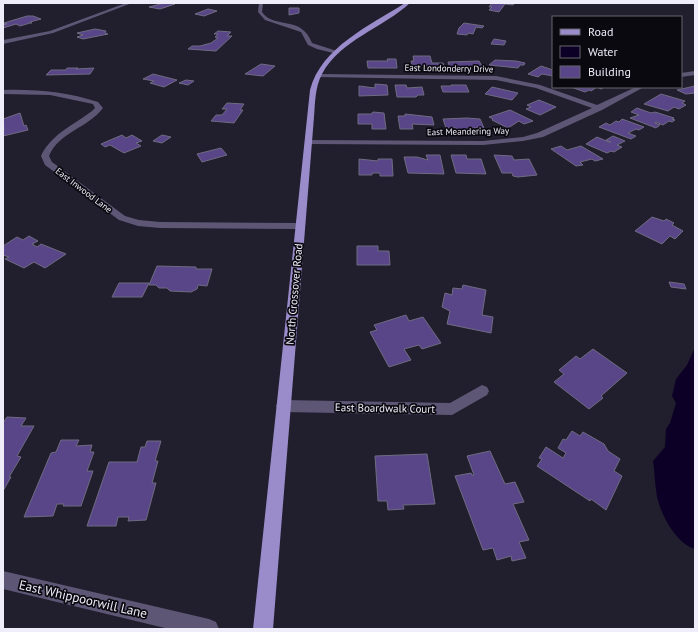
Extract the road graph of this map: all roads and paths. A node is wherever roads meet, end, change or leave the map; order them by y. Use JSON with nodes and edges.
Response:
{"nodes":[{"id":1,"x":130,"y":3,"type":"edge"},
{"id":2,"x":261,"y":3,"type":"edge"},
{"id":3,"x":408,"y":3,"type":"edge"},
{"id":4,"x":3,"y":42,"type":"edge"},
{"id":5,"x":337,"y":52,"type":"junction"},
{"id":6,"x":695,"y":73,"type":"edge"},
{"id":7,"x":682,"y":75,"type":"edge"},
{"id":8,"x":318,"y":76,"type":"junction"},
{"id":9,"x":639,"y":88,"type":"edge"},
{"id":10,"x":3,"y":92,"type":"edge"},
{"id":11,"x":599,"y":108,"type":"junction"},
{"id":12,"x":308,"y":142,"type":"junction"},
{"id":13,"x":300,"y":226,"type":"junction"},
{"id":14,"x":482,"y":391,"type":"dead end"},
{"id":15,"x":283,"y":406,"type":"junction"},
{"id":16,"x":3,"y":580,"type":"edge"},
{"id":17,"x":209,"y":629,"type":"edge"},
{"id":18,"x":262,"y":629,"type":"edge"}],
"edges":[{"from":1,"to":4,"type":"street"},
{"from":2,"to":5,"type":"street"},
{"from":3,"to":5,"type":"main road","name":"North Crossover Road"},
{"from":5,"to":8,"type":"main road","name":"North Crossover Road"},
{"from":6,"to":7,"type":"street"},
{"from":8,"to":11,"type":"street","name":"East Londonderry Drive"},
{"from":8,"to":12,"type":"main road","name":"North Crossover Road"},
{"from":9,"to":11,"type":"street","name":"East Meandering Way"},
{"from":10,"to":13,"type":"street","name":"East Inwood Lane"},
{"from":11,"to":12,"type":"street","name":"East Meandering Way"},
{"from":12,"to":13,"type":"main road","name":"North Crossover Road"},
{"from":13,"to":15,"type":"main road","name":"North Crossover Road"},
{"from":14,"to":15,"type":"street","name":"East Boardwalk Court"},
{"from":15,"to":18,"type":"main road","name":"North Crossover Road"},
{"from":16,"to":17,"type":"street","name":"East Whippoorwill Lane"}]}
